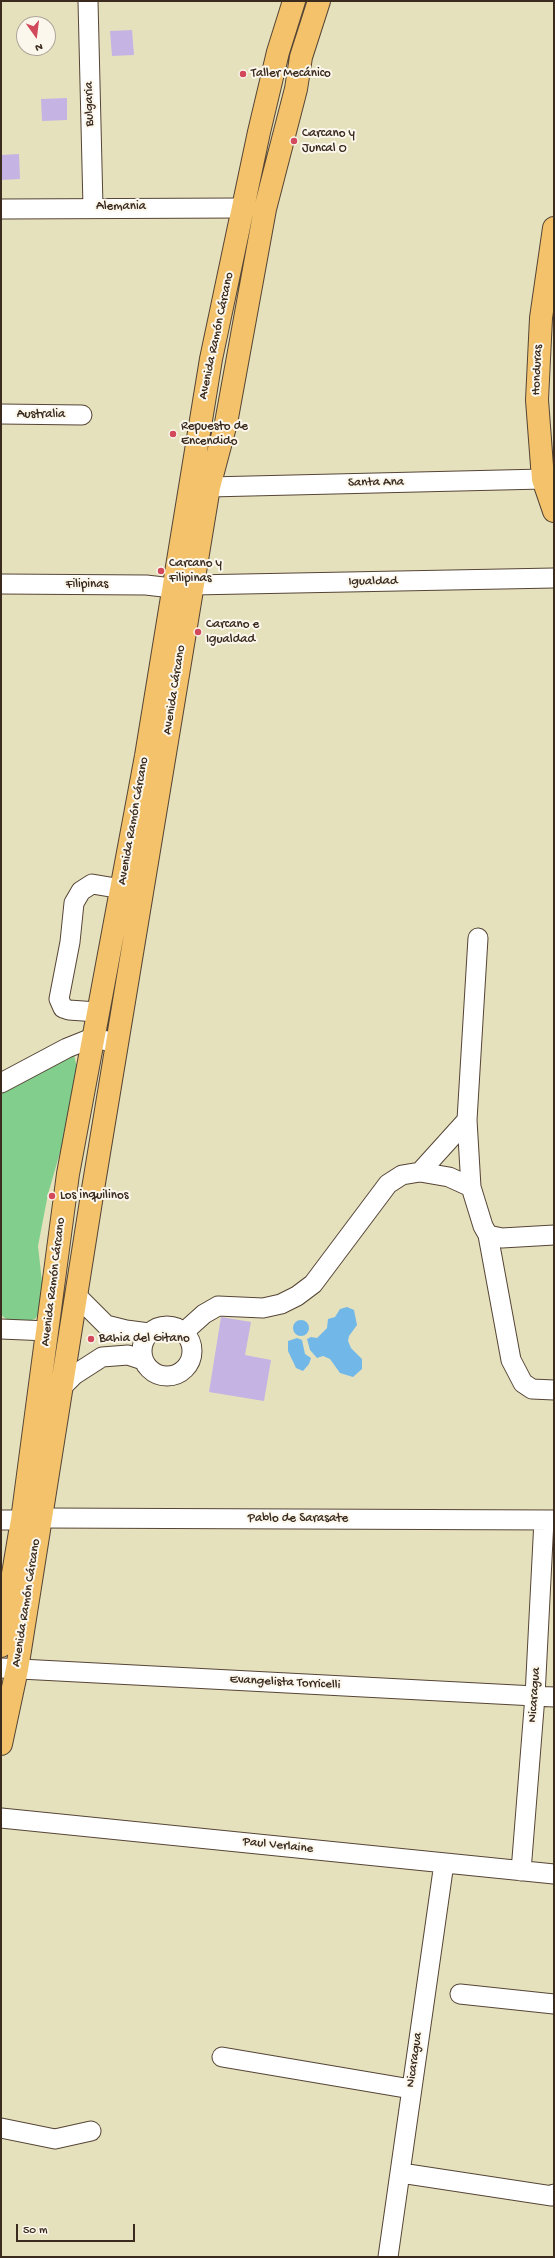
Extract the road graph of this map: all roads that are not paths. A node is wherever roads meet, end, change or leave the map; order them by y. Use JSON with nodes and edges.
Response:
{"nodes":[{"id":1,"x":88,"y":1,"type":"edge"},
{"id":2,"x":294,"y":1,"type":"edge"},
{"id":3,"x":309,"y":1,"type":"edge"},
{"id":4,"x":319,"y":1,"type":"edge"},
{"id":5,"x":301,"y":57,"type":"junction"},
{"id":6,"x":93,"y":207,"type":"junction"},
{"id":7,"x":242,"y":208,"type":"junction"},
{"id":8,"x":1,"y":209,"type":"edge"},
{"id":9,"x":554,"y":228,"type":"edge"},
{"id":10,"x":1,"y":414,"type":"edge"},
{"id":11,"x":82,"y":415,"type":"dead end"},
{"id":12,"x":543,"y":479,"type":"junction"},
{"id":13,"x":209,"y":487,"type":"junction"},
{"id":14,"x":554,"y":511,"type":"edge"},
{"id":15,"x":554,"y":578,"type":"edge"},
{"id":16,"x":1,"y":584,"type":"edge"},
{"id":17,"x":182,"y":586,"type":"junction"},
{"id":18,"x":132,"y":891,"type":"junction"},
{"id":19,"x":478,"y":938,"type":"dead end"},
{"id":20,"x":97,"y":1012,"type":"junction"},
{"id":21,"x":92,"y":1038,"type":"junction"},
{"id":22,"x":118,"y":1043,"type":"junction"},
{"id":23,"x":1,"y":1083,"type":"edge"},
{"id":24,"x":467,"y":1120,"type":"junction"},
{"id":25,"x":420,"y":1172,"type":"junction"},
{"id":26,"x":471,"y":1187,"type":"junction"},
{"id":27,"x":92,"y":1195,"type":"junction"},
{"id":28,"x":488,"y":1235,"type":"junction"},
{"id":29,"x":554,"y":1235,"type":"edge"},
{"id":30,"x":76,"y":1295,"type":"junction"},
{"id":31,"x":106,"y":1325,"type":"junction"},
{"id":32,"x":1,"y":1329,"type":"edge"},
{"id":33,"x":48,"y":1331,"type":"junction"},
{"id":34,"x":184,"y":1332,"type":"junction"},
{"id":35,"x":149,"y":1333,"type":"junction"},
{"id":36,"x":102,"y":1357,"type":"junction"},
{"id":37,"x":143,"y":1360,"type":"junction"},
{"id":38,"x":62,"y":1388,"type":"junction"},
{"id":39,"x":554,"y":1390,"type":"edge"},
{"id":40,"x":21,"y":1520,"type":"edge"},
{"id":41,"x":549,"y":1520,"type":"edge"},
{"id":42,"x":1,"y":1646,"type":"edge"},
{"id":43,"x":9,"y":1669,"type":"edge"},
{"id":44,"x":535,"y":1696,"type":"junction"},
{"id":45,"x":554,"y":1697,"type":"edge"},
{"id":46,"x":1,"y":1744,"type":"edge"},
{"id":47,"x":1,"y":1818,"type":"edge"},
{"id":48,"x":444,"y":1863,"type":"junction"},
{"id":49,"x":521,"y":1871,"type":"junction"},
{"id":50,"x":554,"y":1874,"type":"edge"},
{"id":51,"x":460,"y":1994,"type":"dead end"},
{"id":52,"x":554,"y":2004,"type":"edge"},
{"id":53,"x":222,"y":2057,"type":"dead end"},
{"id":54,"x":411,"y":2089,"type":"junction"},
{"id":55,"x":1,"y":2128,"type":"edge"},
{"id":56,"x":91,"y":2131,"type":"dead end"},
{"id":57,"x":401,"y":2173,"type":"junction"},
{"id":58,"x":554,"y":2194,"type":"edge"},
{"id":59,"x":388,"y":2257,"type":"edge"}],
"edges":[{"from":1,"to":6,"type":"street","name":"Bulgaria"},
{"from":2,"to":7,"type":"main road","name":"Avenida Ramón Cárcano"},
{"from":3,"to":5,"type":"main road"},
{"from":4,"to":5,"type":"main road","name":"Avenida Ramón Cárcano"},
{"from":5,"to":13,"type":"main road","name":"Avenida Ramón Cárcano"},
{"from":6,"to":7,"type":"street","name":"Alemania"},
{"from":6,"to":8,"type":"street","name":"Alemania"},
{"from":7,"to":17,"type":"main road","name":"Avenida Ramón Cárcano"},
{"from":9,"to":12,"type":"main road","name":"Honduras"},
{"from":10,"to":11,"type":"street","name":"Australia"},
{"from":12,"to":13,"type":"street","name":"Santa Ana"},
{"from":12,"to":14,"type":"main road","name":"Honduras"},
{"from":13,"to":17,"type":"main road","name":"Avenida Cárcano"},
{"from":15,"to":17,"type":"street","name":"Igualdad"},
{"from":16,"to":17,"type":"street","name":"Filipinas"},
{"from":17,"to":18,"type":"main road","name":"Avenida Cárcano"},
{"from":18,"to":20,"type":"main road","name":"Avenida Ramón Cárcano"},
{"from":18,"to":20,"type":"street"},
{"from":18,"to":22,"type":"main road","name":"Avenida Ramón Cárcano"},
{"from":19,"to":24,"type":"street"},
{"from":20,"to":21,"type":"main road","name":"Avenida Ramón Cárcano"},
{"from":21,"to":22,"type":"street"},
{"from":21,"to":23,"type":"street"},
{"from":21,"to":27,"type":"main road"},
{"from":21,"to":33,"type":"main road","name":"Avenida Ramón Cárcano"},
{"from":22,"to":27,"type":"main road","name":"Avenida Ramón Cárcano"},
{"from":24,"to":25,"type":"street"},
{"from":24,"to":26,"type":"street"},
{"from":25,"to":26,"type":"street"},
{"from":25,"to":34,"type":"street"},
{"from":26,"to":28,"type":"street"},
{"from":27,"to":30,"type":"main road","name":"Avenida Ramón Cárcano"},
{"from":28,"to":29,"type":"street"},
{"from":28,"to":39,"type":"street"},
{"from":30,"to":31,"type":"street"},
{"from":30,"to":38,"type":"main road","name":"Avenida Ramón Cárcano"},
{"from":31,"to":35,"type":"street"},
{"from":31,"to":36,"type":"street"},
{"from":32,"to":33,"type":"street"},
{"from":33,"to":40,"type":"main road","name":"Avenida Ramón Cárcano"},
{"from":34,"to":35,"type":"street"},
{"from":34,"to":37,"type":"street"},
{"from":35,"to":37,"type":"street"},
{"from":36,"to":37,"type":"street"},
{"from":36,"to":38,"type":"street"},
{"from":38,"to":40,"type":"main road","name":"Avenida Ramón Cárcano"},
{"from":40,"to":41,"type":"street","name":"Pablo de Sarasate"},
{"from":40,"to":42,"type":"main road","name":"Avenida Ramón Cárcano"},
{"from":40,"to":43,"type":"main road","name":"Avenida Ramón Cárcano"},
{"from":41,"to":44,"type":"street","name":"Nicaragua"},
{"from":43,"to":44,"type":"street","name":"Evangelista Torricelli"},
{"from":43,"to":46,"type":"main road","name":"Avenida Ramón Cárcano"},
{"from":44,"to":45,"type":"street","name":"Evangelista Torricelli"},
{"from":44,"to":49,"type":"street","name":"Nicaragua"},
{"from":47,"to":48,"type":"street","name":"Paul Verlaine"},
{"from":48,"to":49,"type":"street","name":"Paul Verlaine"},
{"from":48,"to":54,"type":"street","name":"Nicaragua"},
{"from":49,"to":50,"type":"street","name":"Paul Verlaine"},
{"from":51,"to":52,"type":"street"},
{"from":53,"to":54,"type":"street"},
{"from":54,"to":57,"type":"street","name":"Nicaragua"},
{"from":55,"to":56,"type":"street"},
{"from":57,"to":58,"type":"street"},
{"from":57,"to":59,"type":"street","name":"Nicaragua"}]}
